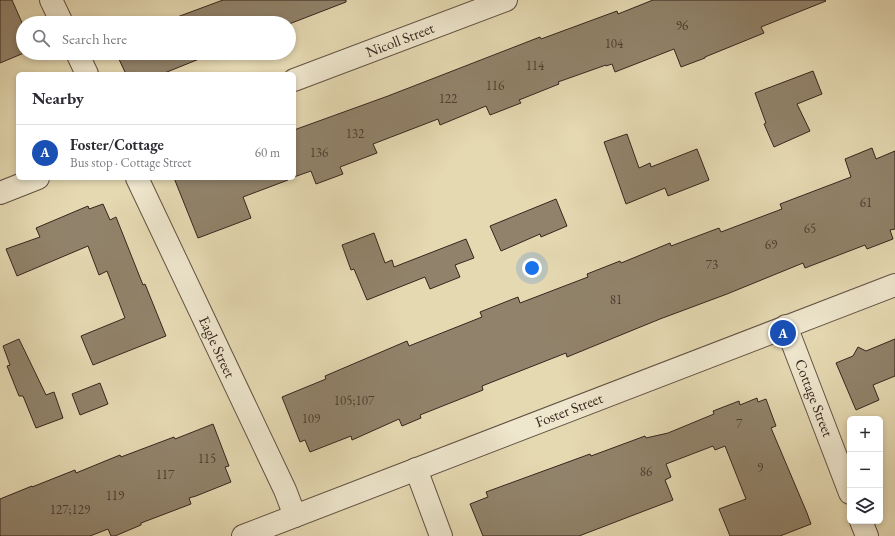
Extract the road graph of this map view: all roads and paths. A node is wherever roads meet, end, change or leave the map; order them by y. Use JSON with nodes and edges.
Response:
{"nodes":[{"id":1,"x":51,"y":0,"type":"edge"},
{"id":2,"x":506,"y":0,"type":"edge"},
{"id":3,"x":59,"y":16,"type":"edge"},
{"id":4,"x":80,"y":60,"type":"edge"},
{"id":5,"x":86,"y":72,"type":"edge"},
{"id":6,"x":296,"y":79,"type":"edge"},
{"id":7,"x":33,"y":180,"type":"edge"},
{"id":8,"x":137,"y":180,"type":"edge"},
{"id":9,"x":0,"y":193,"type":"edge"},
{"id":10,"x":895,"y":284,"type":"edge"},
{"id":11,"x":786,"y":326,"type":"junction"},
{"id":12,"x":416,"y":469,"type":"junction"},
{"id":13,"x":848,"y":488,"type":"edge"},
{"id":14,"x":295,"y":516,"type":"junction"},
{"id":15,"x":862,"y":524,"type":"edge"},
{"id":16,"x":243,"y":536,"type":"edge"},
{"id":17,"x":441,"y":536,"type":"edge"},
{"id":18,"x":867,"y":536,"type":"edge"}],
"edges":[{"from":1,"to":3,"type":"street"},
{"from":2,"to":6,"type":"street","name":"Nicoll Street"},
{"from":4,"to":5,"type":"street"},
{"from":7,"to":9,"type":"street"},
{"from":8,"to":14,"type":"street","name":"Eagle Street"},
{"from":10,"to":11,"type":"street","name":"Foster Street"},
{"from":11,"to":12,"type":"street","name":"Foster Street"},
{"from":11,"to":13,"type":"street","name":"Cottage Street"},
{"from":12,"to":14,"type":"street","name":"Foster Street"},
{"from":12,"to":17,"type":"street"},
{"from":14,"to":16,"type":"street","name":"Foster Street"},
{"from":15,"to":18,"type":"street"}]}
